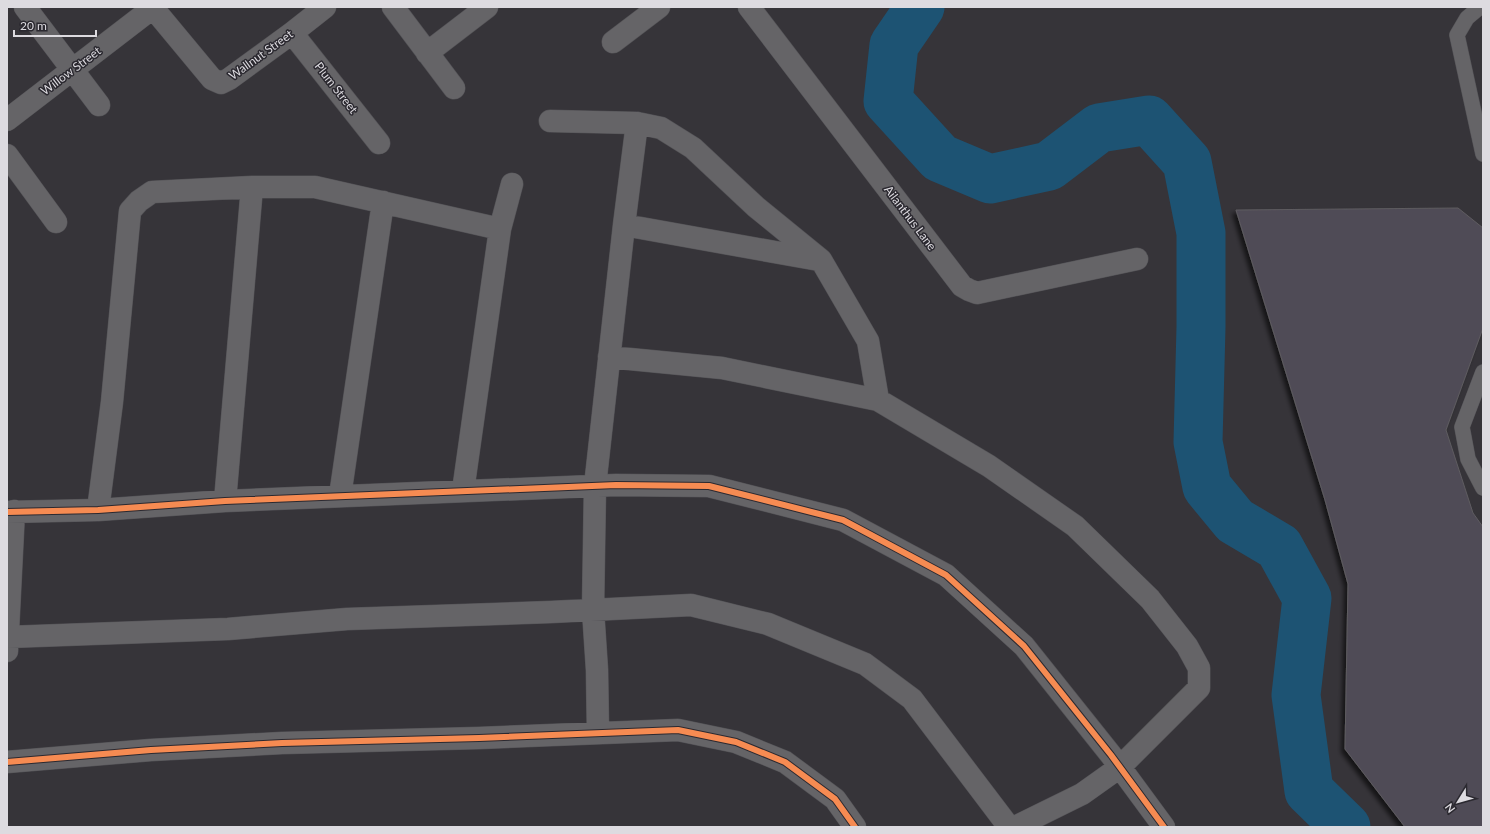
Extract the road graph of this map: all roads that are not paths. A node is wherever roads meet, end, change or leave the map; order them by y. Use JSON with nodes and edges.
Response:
{"nodes":[{"id":1,"x":25,"y":7,"type":"edge"},
{"id":2,"x":325,"y":7,"type":"edge"},
{"id":3,"x":393,"y":7,"type":"edge"},
{"id":4,"x":487,"y":7,"type":"edge"},
{"id":5,"x":659,"y":7,"type":"edge"},
{"id":6,"x":749,"y":7,"type":"edge"},
{"id":7,"x":1480,"y":7,"type":"edge"},
{"id":8,"x":153,"y":8,"type":"edge"},
{"id":9,"x":292,"y":33,"type":"junction"},
{"id":10,"x":613,"y":42,"type":"dead end"},
{"id":11,"x":427,"y":52,"type":"junction"},
{"id":12,"x":72,"y":70,"type":"junction"},
{"id":13,"x":454,"y":88,"type":"dead end"},
{"id":14,"x":98,"y":105,"type":"dead end"},
{"id":15,"x":7,"y":120,"type":"edge"},
{"id":16,"x":550,"y":121,"type":"dead end"},
{"id":17,"x":637,"y":122,"type":"junction"},
{"id":18,"x":379,"y":142,"type":"dead end"},
{"id":19,"x":1483,"y":154,"type":"edge"},
{"id":20,"x":7,"y":156,"type":"edge"},
{"id":21,"x":512,"y":184,"type":"dead end"},
{"id":22,"x":252,"y":187,"type":"junction"},
{"id":23,"x":383,"y":202,"type":"junction"},
{"id":24,"x":56,"y":222,"type":"dead end"},
{"id":25,"x":624,"y":225,"type":"junction"},
{"id":26,"x":500,"y":229,"type":"junction"},
{"id":27,"x":1137,"y":259,"type":"dead end"},
{"id":28,"x":821,"y":260,"type":"junction"},
{"id":29,"x":609,"y":357,"type":"junction"},
{"id":30,"x":1483,"y":372,"type":"edge"},
{"id":31,"x":878,"y":400,"type":"junction"},
{"id":32,"x":595,"y":486,"type":"junction"},
{"id":33,"x":1483,"y":488,"type":"edge"},
{"id":34,"x":462,"y":491,"type":"junction"},
{"id":35,"x":340,"y":496,"type":"junction"},
{"id":36,"x":225,"y":501,"type":"junction"},
{"id":37,"x":98,"y":510,"type":"junction"},
{"id":38,"x":11,"y":512,"type":"edge"},
{"id":39,"x":593,"y":610,"type":"junction"},
{"id":40,"x":8,"y":645,"type":"edge"},
{"id":41,"x":598,"y":733,"type":"junction"},
{"id":42,"x":7,"y":762,"type":"edge"},
{"id":43,"x":1120,"y":767,"type":"junction"},
{"id":44,"x":855,"y":827,"type":"edge"},
{"id":45,"x":1009,"y":827,"type":"edge"},
{"id":46,"x":1015,"y":827,"type":"edge"},
{"id":47,"x":1164,"y":827,"type":"edge"}],
"edges":[{"from":1,"to":12,"type":"street"},
{"from":2,"to":9,"type":"street","name":"Wallnut Street"},
{"from":3,"to":11,"type":"street"},
{"from":4,"to":11,"type":"street"},
{"from":5,"to":10,"type":"street"},
{"from":6,"to":27,"type":"street","name":"Ailanthus Lane"},
{"from":7,"to":19,"type":"lane"},
{"from":8,"to":9,"type":"street","name":"Wallnut Street"},
{"from":8,"to":12,"type":"street","name":"Willow Street"},
{"from":9,"to":18,"type":"street","name":"Plum Street"},
{"from":11,"to":13,"type":"street"},
{"from":12,"to":14,"type":"street"},
{"from":12,"to":15,"type":"street","name":"Willow Street"},
{"from":16,"to":17,"type":"street"},
{"from":17,"to":25,"type":"street"},
{"from":17,"to":28,"type":"street"},
{"from":20,"to":24,"type":"street"},
{"from":21,"to":26,"type":"street"},
{"from":22,"to":23,"type":"street"},
{"from":22,"to":36,"type":"street"},
{"from":22,"to":37,"type":"street"},
{"from":23,"to":26,"type":"street"},
{"from":23,"to":35,"type":"street"},
{"from":25,"to":28,"type":"street"},
{"from":25,"to":29,"type":"street"},
{"from":26,"to":34,"type":"street"},
{"from":28,"to":31,"type":"street"},
{"from":29,"to":31,"type":"street"},
{"from":29,"to":32,"type":"street"},
{"from":30,"to":33,"type":"lane"},
{"from":31,"to":43,"type":"street"},
{"from":32,"to":34,"type":"street"},
{"from":32,"to":39,"type":"street"},
{"from":32,"to":43,"type":"street"},
{"from":34,"to":35,"type":"street"},
{"from":35,"to":36,"type":"street"},
{"from":36,"to":37,"type":"street"},
{"from":37,"to":38,"type":"street"},
{"from":38,"to":40,"type":"street"},
{"from":39,"to":40,"type":"street"},
{"from":39,"to":41,"type":"street"},
{"from":39,"to":45,"type":"street"},
{"from":41,"to":42,"type":"street"},
{"from":41,"to":44,"type":"street"},
{"from":43,"to":46,"type":"street"},
{"from":43,"to":47,"type":"street"}]}
